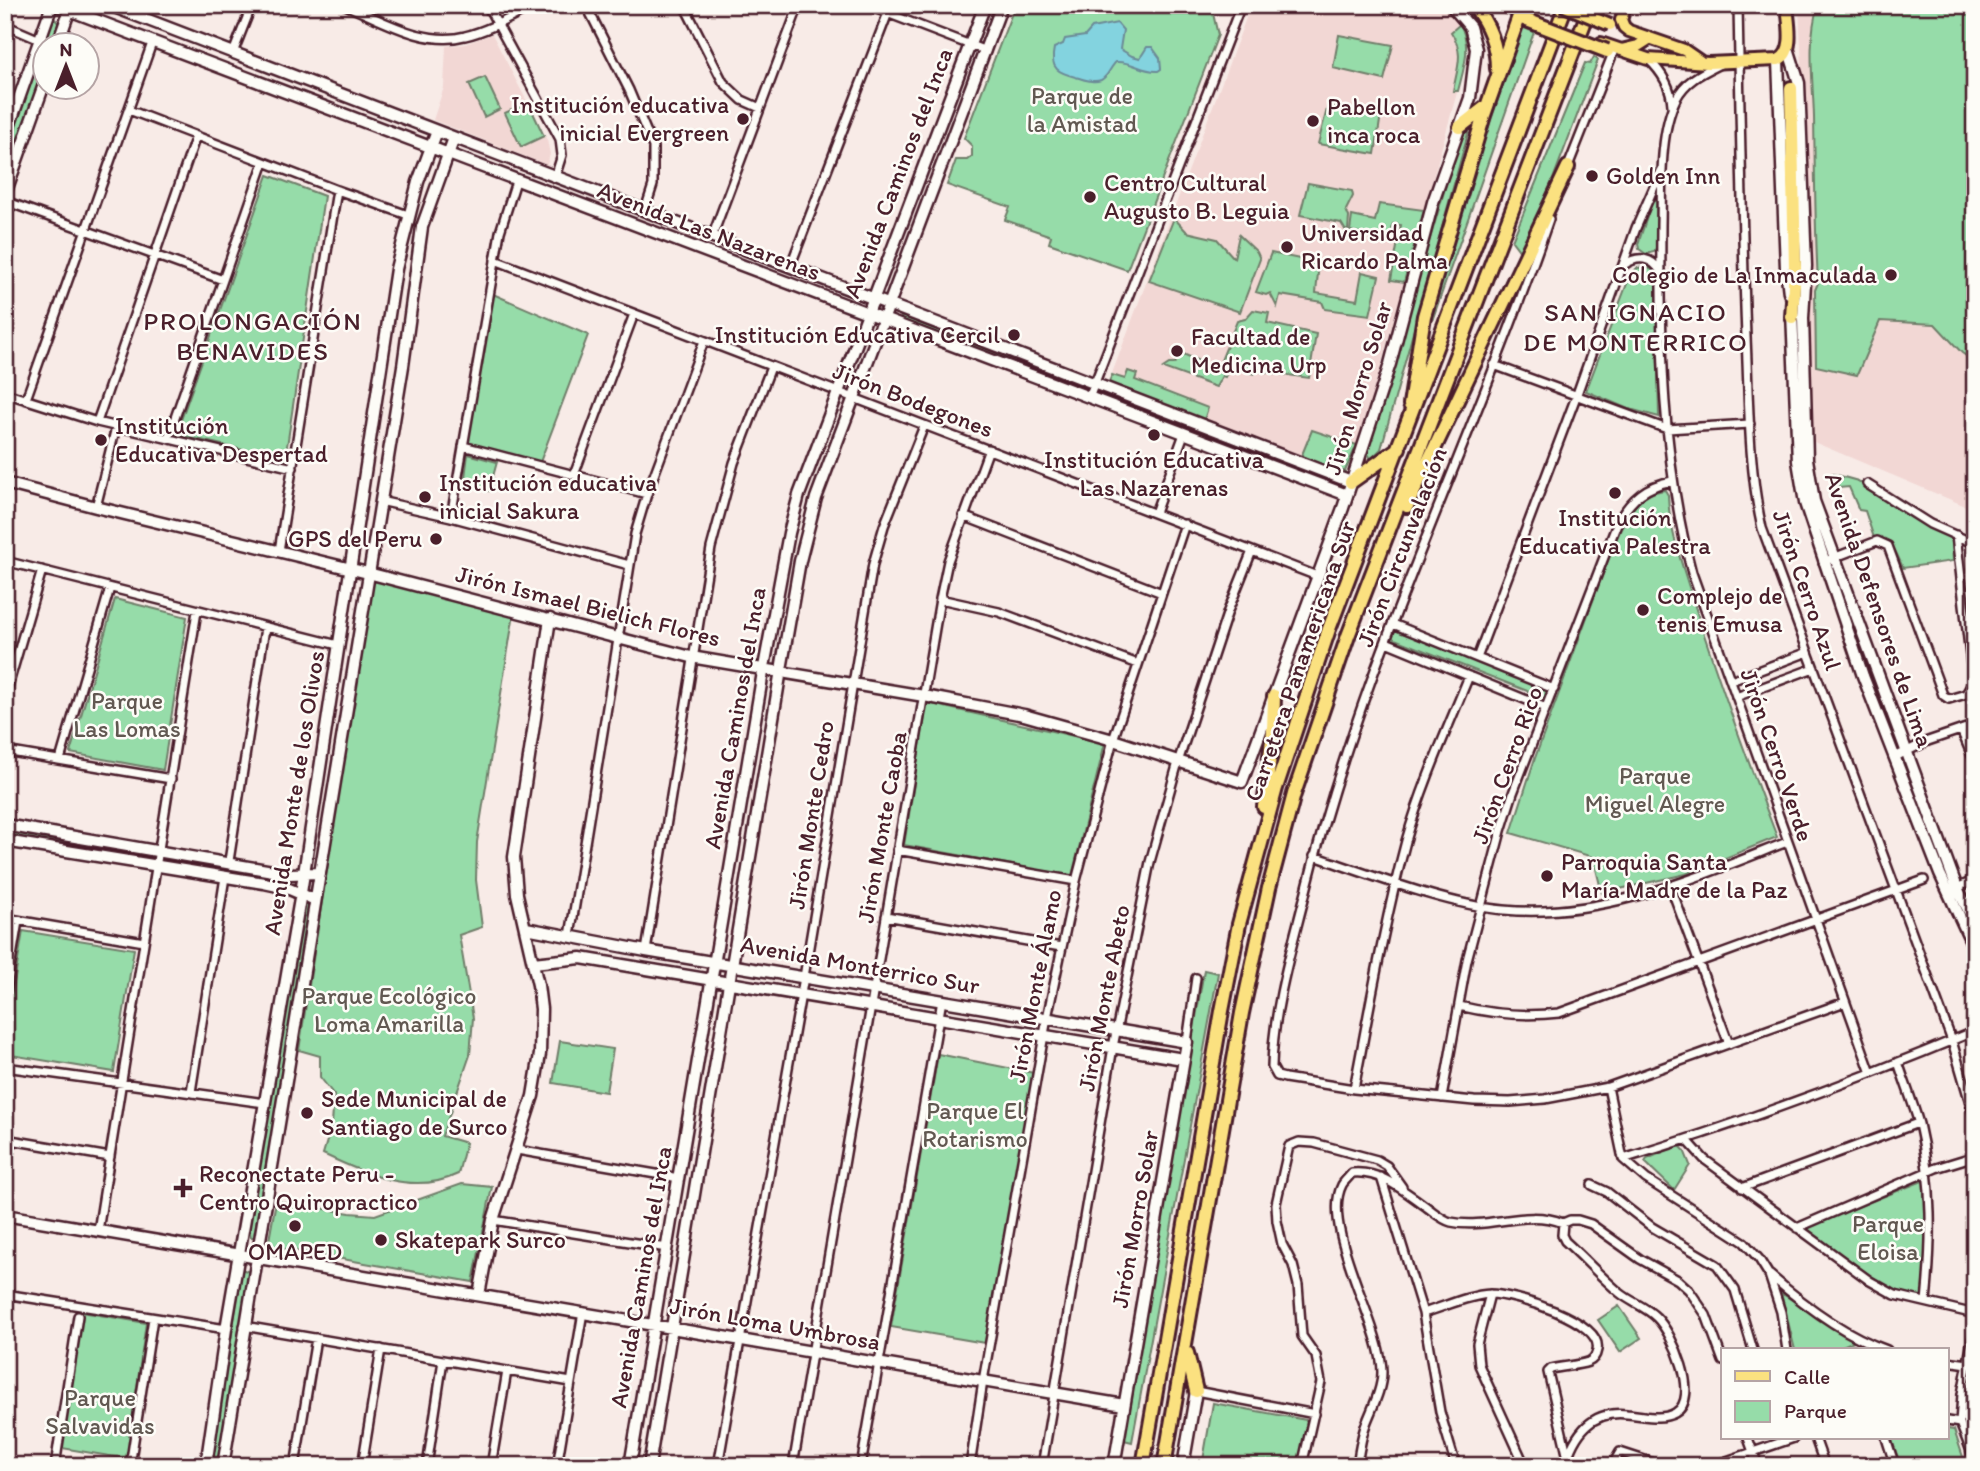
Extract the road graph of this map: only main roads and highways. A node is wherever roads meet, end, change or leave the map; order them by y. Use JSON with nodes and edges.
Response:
{"nodes":[{"id":1,"x":1473,"y":5,"type":"edge"},
{"id":2,"x":1503,"y":5,"type":"edge"},
{"id":3,"x":1564,"y":5,"type":"edge"},
{"id":4,"x":1591,"y":5,"type":"edge"},
{"id":5,"x":1626,"y":5,"type":"edge"},
{"id":6,"x":1787,"y":5,"type":"edge"},
{"id":7,"x":1523,"y":14,"type":"edge"},
{"id":8,"x":1616,"y":23,"type":"junction"},
{"id":9,"x":1649,"y":38,"type":"junction"},
{"id":10,"x":1611,"y":49,"type":"junction"},
{"id":11,"x":1702,"y":62,"type":"junction"},
{"id":12,"x":1496,"y":76,"type":"junction"},
{"id":13,"x":1791,"y":88,"type":"dead end"},
{"id":14,"x":1487,"y":106,"type":"junction"},
{"id":15,"x":1460,"y":127,"type":"road end"},
{"id":16,"x":1568,"y":167,"type":"road end"},
{"id":17,"x":1793,"y":317,"type":"road end"},
{"id":18,"x":1406,"y":430,"type":"junction"},
{"id":19,"x":1399,"y":448,"type":"junction"},
{"id":20,"x":1351,"y":482,"type":"road end"},
{"id":21,"x":1379,"y":559,"type":"junction"},
{"id":22,"x":1274,"y":696,"type":"road end"},
{"id":23,"x":1260,"y":843,"type":"junction"},
{"id":24,"x":1185,"y":1346,"type":"junction"},
{"id":25,"x":1196,"y":1391,"type":"road end"},
{"id":26,"x":1143,"y":1466,"type":"edge"},
{"id":27,"x":1164,"y":1466,"type":"edge"}],
"edges":[{"from":1,"to":12,"type":"highway"},
{"from":2,"to":7,"type":"main road"},
{"from":3,"to":8,"type":"main road","bridge":true},
{"from":3,"to":18,"type":"highway","name":"Carretera Panamericana Sur"},
{"from":4,"to":21,"type":"highway","name":"Carretera Panamericana Sur"},
{"from":5,"to":8,"type":"main road"},
{"from":6,"to":11,"type":"main road","name":"Avenida Defensores de Lima"},
{"from":7,"to":10,"type":"highway","bridge":true},
{"from":7,"to":12,"type":"highway"},
{"from":8,"to":9,"type":"main road"},
{"from":9,"to":10,"type":"main road"},
{"from":9,"to":11,"type":"main road"},
{"from":10,"to":11,"type":"main road"},
{"from":12,"to":14,"type":"highway"},
{"from":13,"to":17,"type":"highway"},
{"from":14,"to":15,"type":"highway"},
{"from":14,"to":18,"type":"highway"},
{"from":16,"to":21,"type":"highway"},
{"from":18,"to":19,"type":"highway","name":"Carretera Panamericana Sur"},
{"from":19,"to":20,"type":"highway"},
{"from":19,"to":23,"type":"highway","name":"Carretera Panamericana Sur"},
{"from":21,"to":24,"type":"highway","name":"Carretera Panamericana Sur"},
{"from":22,"to":23,"type":"highway"},
{"from":23,"to":26,"type":"highway","name":"Carretera Panamericana Sur"},
{"from":24,"to":25,"type":"highway"},
{"from":24,"to":27,"type":"highway","name":"Carretera Panamericana Sur"}]}
